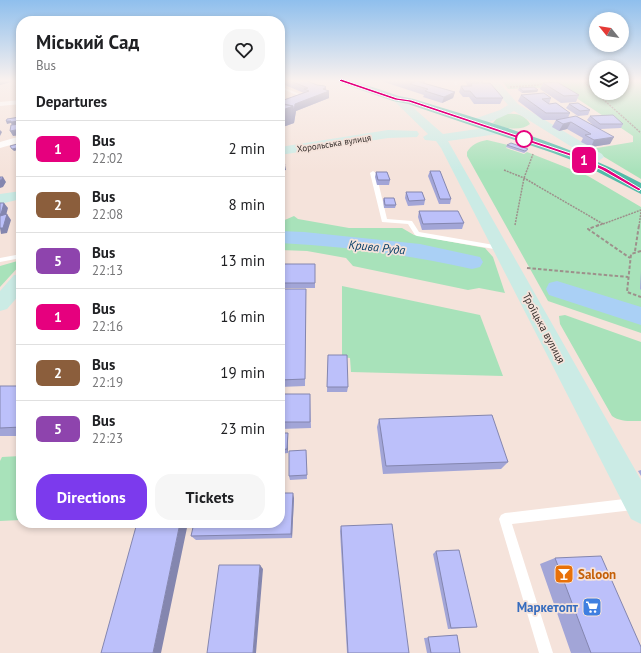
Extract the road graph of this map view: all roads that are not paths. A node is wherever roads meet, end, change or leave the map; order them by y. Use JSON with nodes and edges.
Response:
{"nodes":[{"id":1,"x":404,"y":110,"type":"edge"},
{"id":2,"x":412,"y":110,"type":"edge"},
{"id":3,"x":507,"y":110,"type":"edge"},
{"id":4,"x":521,"y":110,"type":"edge"},
{"id":5,"x":442,"y":111,"type":"joint"},
{"id":6,"x":455,"y":116,"type":"junction"},
{"id":7,"x":424,"y":122,"type":"junction"},
{"id":8,"x":474,"y":122,"type":"junction"},
{"id":9,"x":400,"y":123,"type":"junction"},
{"id":10,"x":498,"y":130,"type":"junction"},
{"id":11,"x":388,"y":134,"type":"junction"},
{"id":12,"x":413,"y":134,"type":"junction"},
{"id":13,"x":446,"y":134,"type":"junction"},
{"id":14,"x":16,"y":140,"type":"edge"},
{"id":15,"x":0,"y":145,"type":"edge"},
{"id":16,"x":285,"y":150,"type":"edge"},
{"id":17,"x":588,"y":162,"type":"junction"},
{"id":18,"x":373,"y":173,"type":"dead end"},
{"id":19,"x":641,"y":190,"type":"edge"},
{"id":20,"x":16,"y":196,"type":"edge"},
{"id":21,"x":0,"y":199,"type":"edge"},
{"id":22,"x":500,"y":248,"type":"junction"},
{"id":23,"x":16,"y":257,"type":"edge"},
{"id":24,"x":2,"y":260,"type":"edge"},
{"id":25,"x":16,"y":286,"type":"edge"},
{"id":26,"x":0,"y":304,"type":"edge"},
{"id":27,"x":639,"y":506,"type":"edge"},
{"id":28,"x":546,"y":653,"type":"edge"}],
"edges":[{"from":1,"to":9,"type":"main road"},
{"from":2,"to":7,"type":"main road"},
{"from":3,"to":8,"type":"main road"},
{"from":4,"to":17,"type":"main road"},
{"from":5,"to":6,"type":"highway"},
{"from":5,"to":7,"type":"main road"},
{"from":6,"to":8,"type":"highway"},
{"from":6,"to":13,"type":"main road"},
{"from":7,"to":9,"type":"main road"},
{"from":7,"to":13,"type":"main road"},
{"from":8,"to":10,"type":"highway"},
{"from":9,"to":11,"type":"main road"},
{"from":9,"to":12,"type":"main road"},
{"from":10,"to":13,"type":"main road"},
{"from":10,"to":17,"type":"highway"},
{"from":11,"to":12,"type":"main road"},
{"from":11,"to":16,"type":"main road","name":"Хорольська вулиця"},
{"from":12,"to":13,"type":"main road"},
{"from":13,"to":22,"type":"main road","name":"Троїцька вулиця"},
{"from":14,"to":15,"type":"street"},
{"from":17,"to":19,"type":"highway"},
{"from":18,"to":22,"type":"lane"},
{"from":20,"to":21,"type":"main road"},
{"from":22,"to":27,"type":"main road","name":"Троїцька вулиця"},
{"from":23,"to":24,"type":"lane"},
{"from":25,"to":26,"type":"main road"},
{"from":27,"to":28,"type":"lane"}]}
